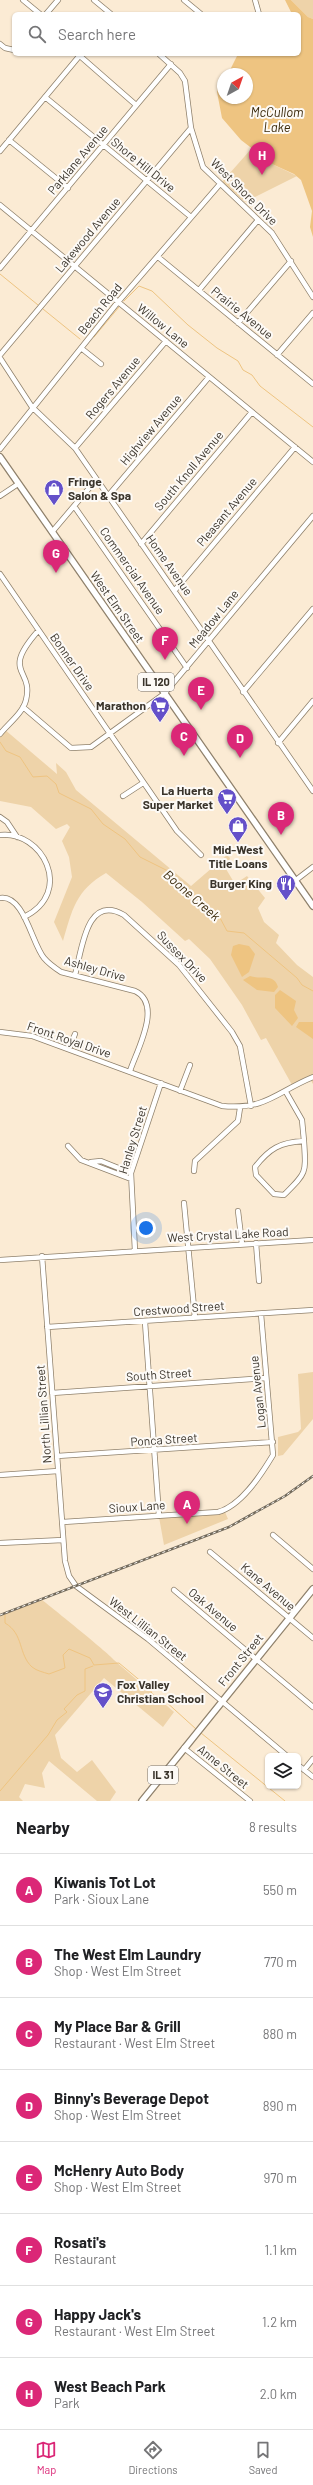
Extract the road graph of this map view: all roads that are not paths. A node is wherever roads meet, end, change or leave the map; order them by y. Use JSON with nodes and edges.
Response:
{"nodes":[{"id":1,"x":23,"y":0,"type":"edge"},
{"id":2,"x":58,"y":0,"type":"edge"},
{"id":3,"x":94,"y":0,"type":"edge"},
{"id":4,"x":184,"y":0,"type":"edge"},
{"id":5,"x":255,"y":0,"type":"edge"},
{"id":6,"x":38,"y":12,"type":"edge"},
{"id":7,"x":48,"y":12,"type":"edge"},
{"id":8,"x":109,"y":12,"type":"edge"},
{"id":9,"x":199,"y":12,"type":"edge"},
{"id":10,"x":258,"y":12,"type":"edge"},
{"id":11,"x":0,"y":44,"type":"edge"},
{"id":12,"x":12,"y":50,"type":"edge"},
{"id":13,"x":79,"y":56,"type":"edge"},
{"id":14,"x":81,"y":56,"type":"edge"},
{"id":15,"x":161,"y":56,"type":"edge"},
{"id":16,"x":171,"y":64,"type":"junction"},
{"id":17,"x":45,"y":97,"type":"junction"},
{"id":18,"x":136,"y":105,"type":"junction"},
{"id":19,"x":191,"y":128,"type":"junction"},
{"id":20,"x":9,"y":140,"type":"junction"},
{"id":21,"x":104,"y":146,"type":"junction"},
{"id":22,"x":0,"y":151,"type":"edge"},
{"id":23,"x":147,"y":180,"type":"junction"},
{"id":24,"x":220,"y":184,"type":"junction"},
{"id":25,"x":68,"y":188,"type":"junction"},
{"id":26,"x":0,"y":205,"type":"edge"},
{"id":27,"x":191,"y":218,"type":"junction"},
{"id":28,"x":258,"y":220,"type":"junction"},
{"id":29,"x":32,"y":231,"type":"junction"},
{"id":30,"x":158,"y":257,"type":"junction"},
{"id":31,"x":291,"y":261,"type":"junction"},
{"id":32,"x":75,"y":267,"type":"junction"},
{"id":33,"x":0,"y":268,"type":"edge"},
{"id":34,"x":199,"y":290,"type":"junction"},
{"id":35,"x":313,"y":297,"type":"edge"},
{"id":36,"x":118,"y":302,"type":"junction"},
{"id":37,"x":313,"y":313,"type":"edge"},
{"id":38,"x":238,"y":323,"type":"junction"},
{"id":39,"x":166,"y":341,"type":"junction"},
{"id":40,"x":81,"y":348,"type":"junction"},
{"id":41,"x":277,"y":354,"type":"junction"},
{"id":42,"x":0,"y":355,"type":"edge"},
{"id":43,"x":0,"y":358,"type":"edge"},
{"id":44,"x":101,"y":364,"type":"dead end"},
{"id":45,"x":209,"y":377,"type":"junction"},
{"id":46,"x":313,"y":384,"type":"edge"},
{"id":47,"x":32,"y":407,"type":"junction"},
{"id":48,"x":252,"y":412,"type":"junction"},
{"id":49,"x":295,"y":447,"type":"junction"},
{"id":50,"x":75,"y":448,"type":"junction"},
{"id":51,"x":0,"y":449,"type":"edge"},
{"id":52,"x":0,"y":457,"type":"edge"},
{"id":53,"x":313,"y":462,"type":"edge"},
{"id":54,"x":96,"y":480,"type":"junction"},
{"id":55,"x":18,"y":484,"type":"junction"},
{"id":56,"x":0,"y":496,"type":"edge"},
{"id":57,"x":108,"y":496,"type":"junction"},
{"id":58,"x":74,"y":506,"type":"junction"},
{"id":59,"x":313,"y":516,"type":"edge"},
{"id":60,"x":52,"y":532,"type":"junction"},
{"id":61,"x":141,"y":544,"type":"junction"},
{"id":62,"x":1,"y":578,"type":"edge"},
{"id":63,"x":175,"y":590,"type":"junction"},
{"id":64,"x":312,"y":612,"type":"edge"},
{"id":65,"x":38,"y":631,"type":"junction"},
{"id":66,"x":208,"y":640,"type":"junction"},
{"id":67,"x":187,"y":668,"type":"junction"},
{"id":68,"x":243,"y":692,"type":"junction"},
{"id":69,"x":164,"y":694,"type":"junction"},
{"id":70,"x":313,"y":702,"type":"edge"},
{"id":71,"x":23,"y":707,"type":"junction"},
{"id":72,"x":0,"y":734,"type":"edge"},
{"id":73,"x":110,"y":734,"type":"junction"},
{"id":74,"x":278,"y":743,"type":"junction"},
{"id":75,"x":143,"y":783,"type":"junction"},
{"id":76,"x":313,"y":791,"type":"edge"},
{"id":77,"x":123,"y":796,"type":"dead end"},
{"id":78,"x":0,"y":818,"type":"edge"},
{"id":79,"x":0,"y":835,"type":"edge"},
{"id":80,"x":18,"y":837,"type":"junction"},
{"id":81,"x":201,"y":855,"type":"dead end"},
{"id":82,"x":313,"y":867,"type":"edge"},
{"id":83,"x":296,"y":880,"type":"junction"},
{"id":84,"x":0,"y":898,"type":"edge"},
{"id":85,"x":313,"y":906,"type":"edge"},
{"id":86,"x":24,"y":917,"type":"junction"},
{"id":87,"x":75,"y":975,"type":"junction"},
{"id":88,"x":0,"y":1032,"type":"edge"},
{"id":89,"x":75,"y":1034,"type":"dead end"},
{"id":90,"x":70,"y":1049,"type":"junction"},
{"id":91,"x":190,"y":1065,"type":"dead end"},
{"id":92,"x":130,"y":1071,"type":"junction"},
{"id":93,"x":313,"y":1077,"type":"edge"},
{"id":94,"x":161,"y":1083,"type":"junction"},
{"id":95,"x":180,"y":1090,"type":"junction"},
{"id":96,"x":286,"y":1092,"type":"junction"},
{"id":97,"x":251,"y":1106,"type":"junction"},
{"id":98,"x":240,"y":1108,"type":"junction"},
{"id":99,"x":304,"y":1141,"type":"junction"},
{"id":100,"x":68,"y":1146,"type":"dead end"},
{"id":101,"x":91,"y":1162,"type":"junction"},
{"id":102,"x":194,"y":1171,"type":"dead end"},
{"id":103,"x":131,"y":1173,"type":"junction"},
{"id":104,"x":130,"y":1179,"type":"junction"},
{"id":105,"x":184,"y":1203,"type":"dead end"},
{"id":106,"x":238,"y":1212,"type":"dead end"},
{"id":107,"x":313,"y":1240,"type":"edge"},
{"id":108,"x":256,"y":1243,"type":"junction"},
{"id":109,"x":242,"y":1244,"type":"junction"},
{"id":110,"x":188,"y":1247,"type":"junction"},
{"id":111,"x":135,"y":1251,"type":"junction"},
{"id":112,"x":42,"y":1256,"type":"junction"},
{"id":113,"x":0,"y":1260,"type":"edge"},
{"id":114,"x":259,"y":1281,"type":"dead end"},
{"id":115,"x":313,"y":1310,"type":"edge"},
{"id":116,"x":261,"y":1314,"type":"junction"},
{"id":117,"x":195,"y":1318,"type":"junction"},
{"id":118,"x":145,"y":1322,"type":"junction"},
{"id":119,"x":47,"y":1327,"type":"junction"},
{"id":120,"x":266,"y":1378,"type":"junction"},
{"id":121,"x":150,"y":1386,"type":"junction"},
{"id":122,"x":52,"y":1393,"type":"junction"},
{"id":123,"x":273,"y":1442,"type":"junction"},
{"id":124,"x":156,"y":1451,"type":"junction"},
{"id":125,"x":57,"y":1456,"type":"junction"},
{"id":126,"x":266,"y":1466,"type":"joint"},
{"id":127,"x":58,"y":1471,"type":"junction"},
{"id":128,"x":0,"y":1475,"type":"edge"},
{"id":129,"x":159,"y":1516,"type":"junction"},
{"id":130,"x":63,"y":1522,"type":"junction"},
{"id":131,"x":273,"y":1535,"type":"dead end"},
{"id":132,"x":63,"y":1540,"type":"junction"},
{"id":133,"x":0,"y":1543,"type":"edge"},
{"id":134,"x":210,"y":1552,"type":"dead end"},
{"id":135,"x":67,"y":1569,"type":"joint"},
{"id":136,"x":313,"y":1569,"type":"edge"},
{"id":137,"x":313,"y":1589,"type":"edge"},
{"id":138,"x":174,"y":1590,"type":"dead end"},
{"id":139,"x":311,"y":1597,"type":"edge"},
{"id":140,"x":289,"y":1618,"type":"junction"},
{"id":141,"x":313,"y":1638,"type":"edge"},
{"id":142,"x":256,"y":1659,"type":"junction"},
{"id":143,"x":222,"y":1701,"type":"junction"},
{"id":144,"x":313,"y":1707,"type":"edge"},
{"id":145,"x":184,"y":1748,"type":"junction"},
{"id":146,"x":283,"y":1753,"type":"edge"},
{"id":147,"x":313,"y":1759,"type":"edge"},
{"id":148,"x":301,"y":1768,"type":"edge"},
{"id":149,"x":304,"y":1770,"type":"junction"},
{"id":150,"x":313,"y":1777,"type":"edge"},
{"id":151,"x":142,"y":1801,"type":"edge"},
{"id":152,"x":250,"y":1801,"type":"edge"}],
"edges":[{"from":1,"to":6,"type":"street"},
{"from":2,"to":7,"type":"street"},
{"from":3,"to":8,"type":"street"},
{"from":4,"to":9,"type":"street"},
{"from":5,"to":10,"type":"street"},
{"from":11,"to":12,"type":"street"},
{"from":13,"to":17,"type":"street"},
{"from":14,"to":18,"type":"street"},
{"from":15,"to":16,"type":"street","name":"West Shore Drive"},
{"from":16,"to":18,"type":"street","name":"Parklane Avenue"},
{"from":16,"to":19,"type":"street","name":"West Shore Drive"},
{"from":17,"to":20,"type":"street"},
{"from":17,"to":21,"type":"street","name":"Shore Hill Drive"},
{"from":18,"to":21,"type":"street","name":"Parklane Avenue"},
{"from":19,"to":23,"type":"street","name":"Lakewood Avenue"},
{"from":19,"to":24,"type":"street","name":"West Shore Drive"},
{"from":20,"to":22,"type":"street"},
{"from":20,"to":25,"type":"street"},
{"from":21,"to":23,"type":"street","name":"Shore Hill Drive"},
{"from":21,"to":25,"type":"street","name":"Parklane Avenue"},
{"from":23,"to":27,"type":"street","name":"Shore Hill Drive"},
{"from":23,"to":32,"type":"street","name":"Lakewood Avenue"},
{"from":24,"to":27,"type":"street","name":"Beach Road"},
{"from":24,"to":28,"type":"street","name":"West Shore Drive"},
{"from":25,"to":29,"type":"street","name":"Parklane Avenue"},
{"from":26,"to":29,"type":"street","name":"Willow Lane"},
{"from":27,"to":30,"type":"street","name":"Beach Road"},
{"from":28,"to":31,"type":"street","name":"West Shore Drive"},
{"from":28,"to":34,"type":"street"},
{"from":29,"to":32,"type":"street","name":"Willow Lane"},
{"from":29,"to":33,"type":"street","name":"Parklane Avenue"},
{"from":30,"to":34,"type":"street","name":"Prairie Avenue"},
{"from":30,"to":36,"type":"street","name":"Beach Road"},
{"from":31,"to":35,"type":"street","name":"West Shore Drive"},
{"from":31,"to":38,"type":"street"},
{"from":32,"to":36,"type":"street","name":"Willow Lane"},
{"from":32,"to":42,"type":"street","name":"Lakewood Avenue"},
{"from":34,"to":38,"type":"street","name":"Prairie Avenue"},
{"from":36,"to":39,"type":"street","name":"Willow Lane"},
{"from":36,"to":40,"type":"street","name":"Beach Road"},
{"from":37,"to":41,"type":"street"},
{"from":38,"to":41,"type":"street","name":"Prairie Avenue"},
{"from":39,"to":45,"type":"street","name":"Willow Lane"},
{"from":39,"to":50,"type":"street","name":"Rogers Avenue"},
{"from":40,"to":44,"type":"street"},
{"from":40,"to":47,"type":"street","name":"Beach Road"},
{"from":41,"to":46,"type":"street","name":"Prairie Avenue"},
{"from":43,"to":47,"type":"street","name":"Home Avenue"},
{"from":45,"to":48,"type":"street","name":"Willow Lane"},
{"from":45,"to":57,"type":"street","name":"Highview Avenue"},
{"from":47,"to":50,"type":"street","name":"Home Avenue"},
{"from":47,"to":51,"type":"street","name":"Beach Road"},
{"from":48,"to":49,"type":"street","name":"Willow Lane"},
{"from":48,"to":61,"type":"street","name":"South Knoll Avenue"},
{"from":49,"to":53,"type":"street","name":"Willow Lane"},
{"from":49,"to":63,"type":"street","name":"Pleasant Avenue"},
{"from":50,"to":54,"type":"street","name":"Home Avenue"},
{"from":52,"to":55,"type":"main road","name":"West Elm Street","number":"IL 120"},
{"from":54,"to":57,"type":"street","name":"Home Avenue"},
{"from":54,"to":58,"type":"street"},
{"from":55,"to":56,"type":"street"},
{"from":55,"to":60,"type":"main road","name":"West Elm Street","number":"IL 120"},
{"from":57,"to":61,"type":"street","name":"Home Avenue"},
{"from":58,"to":60,"type":"street"},
{"from":58,"to":67,"type":"street","name":"Commercial Avenue"},
{"from":59,"to":66,"type":"street","name":"Meadow Lane"},
{"from":60,"to":69,"type":"main road","name":"West Elm Street","number":"IL 120"},
{"from":61,"to":63,"type":"street","name":"Home Avenue"},
{"from":62,"to":65,"type":"street","name":"Bonner Drive"},
{"from":63,"to":66,"type":"street","name":"Home Avenue"},
{"from":64,"to":68,"type":"street"},
{"from":65,"to":71,"type":"street"},
{"from":65,"to":73,"type":"street","name":"Bonner Drive"},
{"from":66,"to":67,"type":"street","name":"Meadow Lane"},
{"from":66,"to":68,"type":"street","name":"Home Avenue"},
{"from":67,"to":69,"type":"street","name":"Meadow Lane"},
{"from":68,"to":74,"type":"street","name":"Home Avenue"},
{"from":69,"to":73,"type":"street","name":"Meadow Lane"},
{"from":69,"to":83,"type":"main road","name":"West Elm Street","number":"IL 120"},
{"from":70,"to":74,"type":"street"},
{"from":71,"to":72,"type":"street"},
{"from":71,"to":73,"type":"street","name":"Meadow Lane"},
{"from":73,"to":75,"type":"street","name":"Bonner Drive"},
{"from":74,"to":76,"type":"street","name":"Home Avenue"},
{"from":75,"to":77,"type":"street"},
{"from":75,"to":81,"type":"street","name":"Bonner Drive"},
{"from":78,"to":80,"type":"street"},
{"from":79,"to":80,"type":"street"},
{"from":80,"to":86,"type":"street"},
{"from":82,"to":83,"type":"street"},
{"from":83,"to":85,"type":"main road","name":"West Elm Street","number":"IL 120"},
{"from":84,"to":86,"type":"street","name":"Ashley Drive"},
{"from":86,"to":87,"type":"street","name":"Ashley Drive"},
{"from":87,"to":92,"type":"street","name":"Ashley Drive"},
{"from":87,"to":97,"type":"street","name":"Sussex Drive"},
{"from":88,"to":90,"type":"street","name":"Front Royal Drive"},
{"from":89,"to":90,"type":"street"},
{"from":90,"to":92,"type":"street","name":"Front Royal Drive"},
{"from":91,"to":95,"type":"street"},
{"from":92,"to":94,"type":"street","name":"Front Royal Drive"},
{"from":93,"to":96,"type":"street","name":"Front Royal Drive"},
{"from":94,"to":95,"type":"street","name":"Front Royal Drive"},
{"from":94,"to":103,"type":"street","name":"Hanley Street"},
{"from":95,"to":98,"type":"street","name":"Front Royal Drive"},
{"from":96,"to":97,"type":"street","name":"Front Royal Drive"},
{"from":96,"to":99,"type":"street"},
{"from":97,"to":98,"type":"street","name":"Front Royal Drive"},
{"from":98,"to":102,"type":"street"},
{"from":99,"to":99,"type":"street"},
{"from":100,"to":101,"type":"street"},
{"from":101,"to":103,"type":"street"},
{"from":101,"to":104,"type":"street"},
{"from":103,"to":104,"type":"street","name":"Hanley Street"},
{"from":104,"to":111,"type":"street","name":"Hanley Street"},
{"from":105,"to":110,"type":"street"},
{"from":106,"to":109,"type":"street"},
{"from":107,"to":108,"type":"street","name":"West Crystal Lake Road"},
{"from":108,"to":109,"type":"street","name":"West Crystal Lake Road"},
{"from":108,"to":114,"type":"street"},
{"from":109,"to":110,"type":"street","name":"West Crystal Lake Road"},
{"from":110,"to":111,"type":"street","name":"West Crystal Lake Road"},
{"from":110,"to":117,"type":"street"},
{"from":111,"to":112,"type":"street","name":"West Crystal Lake Road"},
{"from":112,"to":113,"type":"street","name":"West Crystal Lake Road"},
{"from":112,"to":119,"type":"street","name":"North Lillian Street"},
{"from":115,"to":116,"type":"street","name":"Crestwood Street"},
{"from":116,"to":117,"type":"street","name":"Crestwood Street"},
{"from":116,"to":120,"type":"street","name":"Logan Avenue"},
{"from":117,"to":118,"type":"street","name":"Crestwood Street"},
{"from":118,"to":119,"type":"street","name":"Crestwood Street"},
{"from":118,"to":121,"type":"street"},
{"from":119,"to":122,"type":"street","name":"North Lillian Street"},
{"from":120,"to":121,"type":"street","name":"South Street"},
{"from":120,"to":123,"type":"street","name":"Logan Avenue"},
{"from":121,"to":122,"type":"street","name":"South Street"},
{"from":121,"to":124,"type":"street"},
{"from":122,"to":125,"type":"street","name":"North Lillian Street"},
{"from":123,"to":124,"type":"street","name":"Ponca Street"},
{"from":123,"to":126,"type":"street","name":"Logan Avenue"},
{"from":124,"to":125,"type":"street","name":"Ponca Street"},
{"from":124,"to":129,"type":"street"},
{"from":125,"to":127,"type":"street","name":"North Lillian Street"},
{"from":126,"to":129,"type":"street","name":"Sioux Lane"},
{"from":127,"to":128,"type":"street"},
{"from":127,"to":130,"type":"street","name":"North Lillian Street"},
{"from":129,"to":130,"type":"street","name":"Sioux Lane"},
{"from":130,"to":132,"type":"street","name":"North Lillian Street"},
{"from":131,"to":136,"type":"street"},
{"from":132,"to":133,"type":"street"},
{"from":132,"to":135,"type":"street","name":"North Lillian Street"},
{"from":134,"to":140,"type":"street","name":"Kane Avenue"},
{"from":135,"to":143,"type":"street","name":"West Lillian Street"},
{"from":137,"to":139,"type":"main road","name":"Front Street","number":"IL 31"},
{"from":138,"to":142,"type":"street","name":"Oak Avenue"},
{"from":139,"to":140,"type":"main road","name":"Front Street","number":"IL 31"},
{"from":140,"to":141,"type":"street","name":"Kane Avenue"},
{"from":140,"to":142,"type":"main road","name":"Front Street","number":"IL 31"},
{"from":142,"to":143,"type":"main road","name":"Front Street","number":"IL 31"},
{"from":142,"to":144,"type":"street","name":"Oak Avenue"},
{"from":143,"to":145,"type":"main road","name":"Front Street","number":"IL 31"},
{"from":143,"to":146,"type":"street","name":"West Lillian Street"},
{"from":145,"to":151,"type":"main road","name":"Front Street","number":"IL 31"},
{"from":145,"to":152,"type":"street","name":"Anne Street"},
{"from":147,"to":149,"type":"street"},
{"from":148,"to":149,"type":"street"},
{"from":149,"to":150,"type":"street"}]}
